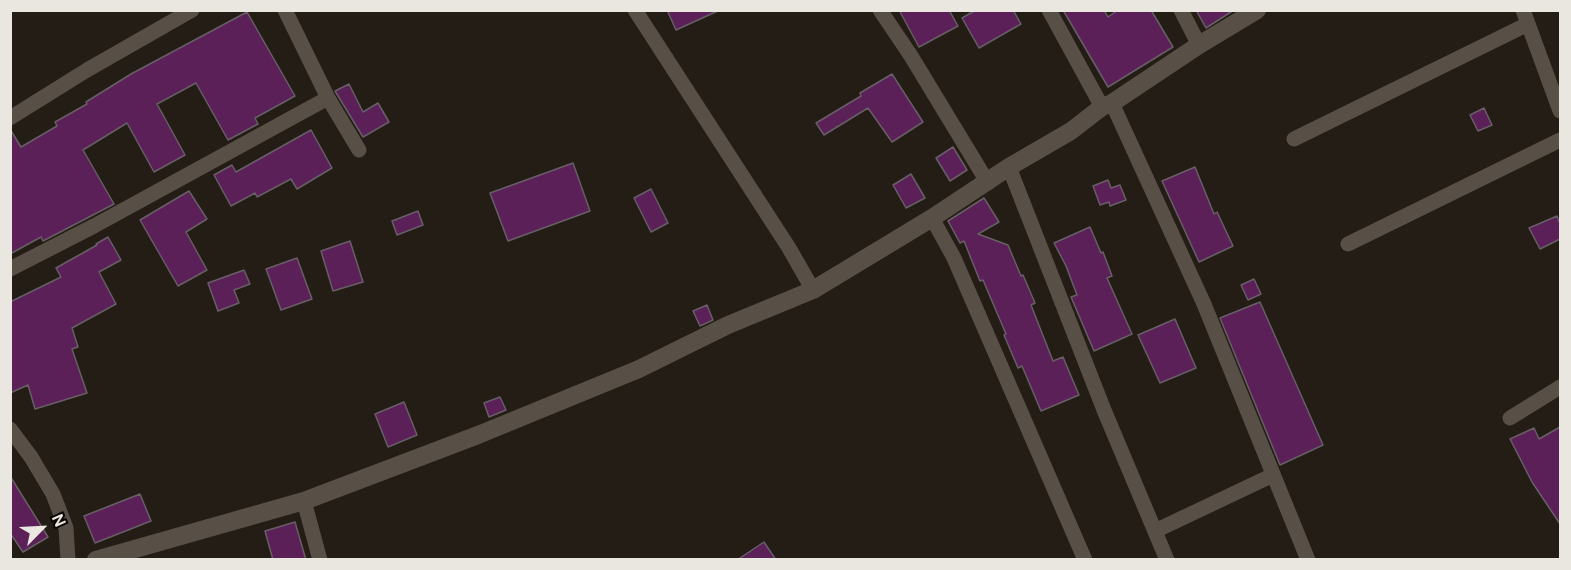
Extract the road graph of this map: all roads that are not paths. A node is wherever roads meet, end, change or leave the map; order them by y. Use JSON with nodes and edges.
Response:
{"nodes":[{"id":1,"x":192,"y":10,"type":"edge"},
{"id":2,"x":285,"y":10,"type":"edge"},
{"id":3,"x":635,"y":10,"type":"edge"},
{"id":4,"x":880,"y":10,"type":"edge"},
{"id":5,"x":1049,"y":10,"type":"edge"},
{"id":6,"x":1181,"y":10,"type":"edge"},
{"id":7,"x":1257,"y":10,"type":"edge"},
{"id":8,"x":1525,"y":17,"type":"edge"},
{"id":9,"x":1199,"y":45,"type":"junction"},
{"id":10,"x":328,"y":98,"type":"junction"},
{"id":11,"x":1107,"y":105,"type":"junction"},
{"id":12,"x":1560,"y":111,"type":"edge"},
{"id":13,"x":10,"y":118,"type":"edge"},
{"id":14,"x":1294,"y":139,"type":"dead end"},
{"id":15,"x":1560,"y":140,"type":"edge"},
{"id":16,"x":359,"y":150,"type":"dead end"},
{"id":17,"x":1009,"y":167,"type":"junction"},
{"id":18,"x":988,"y":183,"type":"junction"},
{"id":19,"x":932,"y":218,"type":"junction"},
{"id":20,"x":1348,"y":244,"type":"dead end"},
{"id":21,"x":10,"y":269,"type":"edge"},
{"id":22,"x":813,"y":290,"type":"junction"},
{"id":23,"x":1560,"y":387,"type":"edge"},
{"id":24,"x":1509,"y":418,"type":"dead end"},
{"id":25,"x":10,"y":429,"type":"edge"},
{"id":26,"x":1273,"y":475,"type":"junction"},
{"id":27,"x":304,"y":501,"type":"junction"},
{"id":28,"x":1155,"y":531,"type":"junction"},
{"id":29,"x":68,"y":560,"type":"edge"},
{"id":30,"x":96,"y":560,"type":"edge"},
{"id":31,"x":320,"y":560,"type":"edge"},
{"id":32,"x":1085,"y":560,"type":"edge"},
{"id":33,"x":1167,"y":560,"type":"edge"},
{"id":34,"x":1308,"y":560,"type":"edge"}],
"edges":[{"from":1,"to":13,"type":"street"},
{"from":2,"to":10,"type":"street"},
{"from":3,"to":22,"type":"street"},
{"from":4,"to":18,"type":"street"},
{"from":5,"to":11,"type":"street"},
{"from":6,"to":9,"type":"street"},
{"from":7,"to":9,"type":"main road"},
{"from":8,"to":12,"type":"street"},
{"from":8,"to":14,"type":"street"},
{"from":9,"to":11,"type":"main road"},
{"from":10,"to":16,"type":"street"},
{"from":10,"to":21,"type":"street"},
{"from":11,"to":17,"type":"main road"},
{"from":11,"to":26,"type":"street"},
{"from":15,"to":20,"type":"street"},
{"from":17,"to":18,"type":"main road"},
{"from":17,"to":28,"type":"street"},
{"from":18,"to":19,"type":"main road"},
{"from":19,"to":22,"type":"main road"},
{"from":19,"to":32,"type":"street"},
{"from":22,"to":27,"type":"main road"},
{"from":23,"to":24,"type":"street"},
{"from":25,"to":29,"type":"street"},
{"from":26,"to":28,"type":"street"},
{"from":26,"to":34,"type":"street"},
{"from":27,"to":30,"type":"main road"},
{"from":27,"to":31,"type":"street"},
{"from":28,"to":33,"type":"street"}]}
